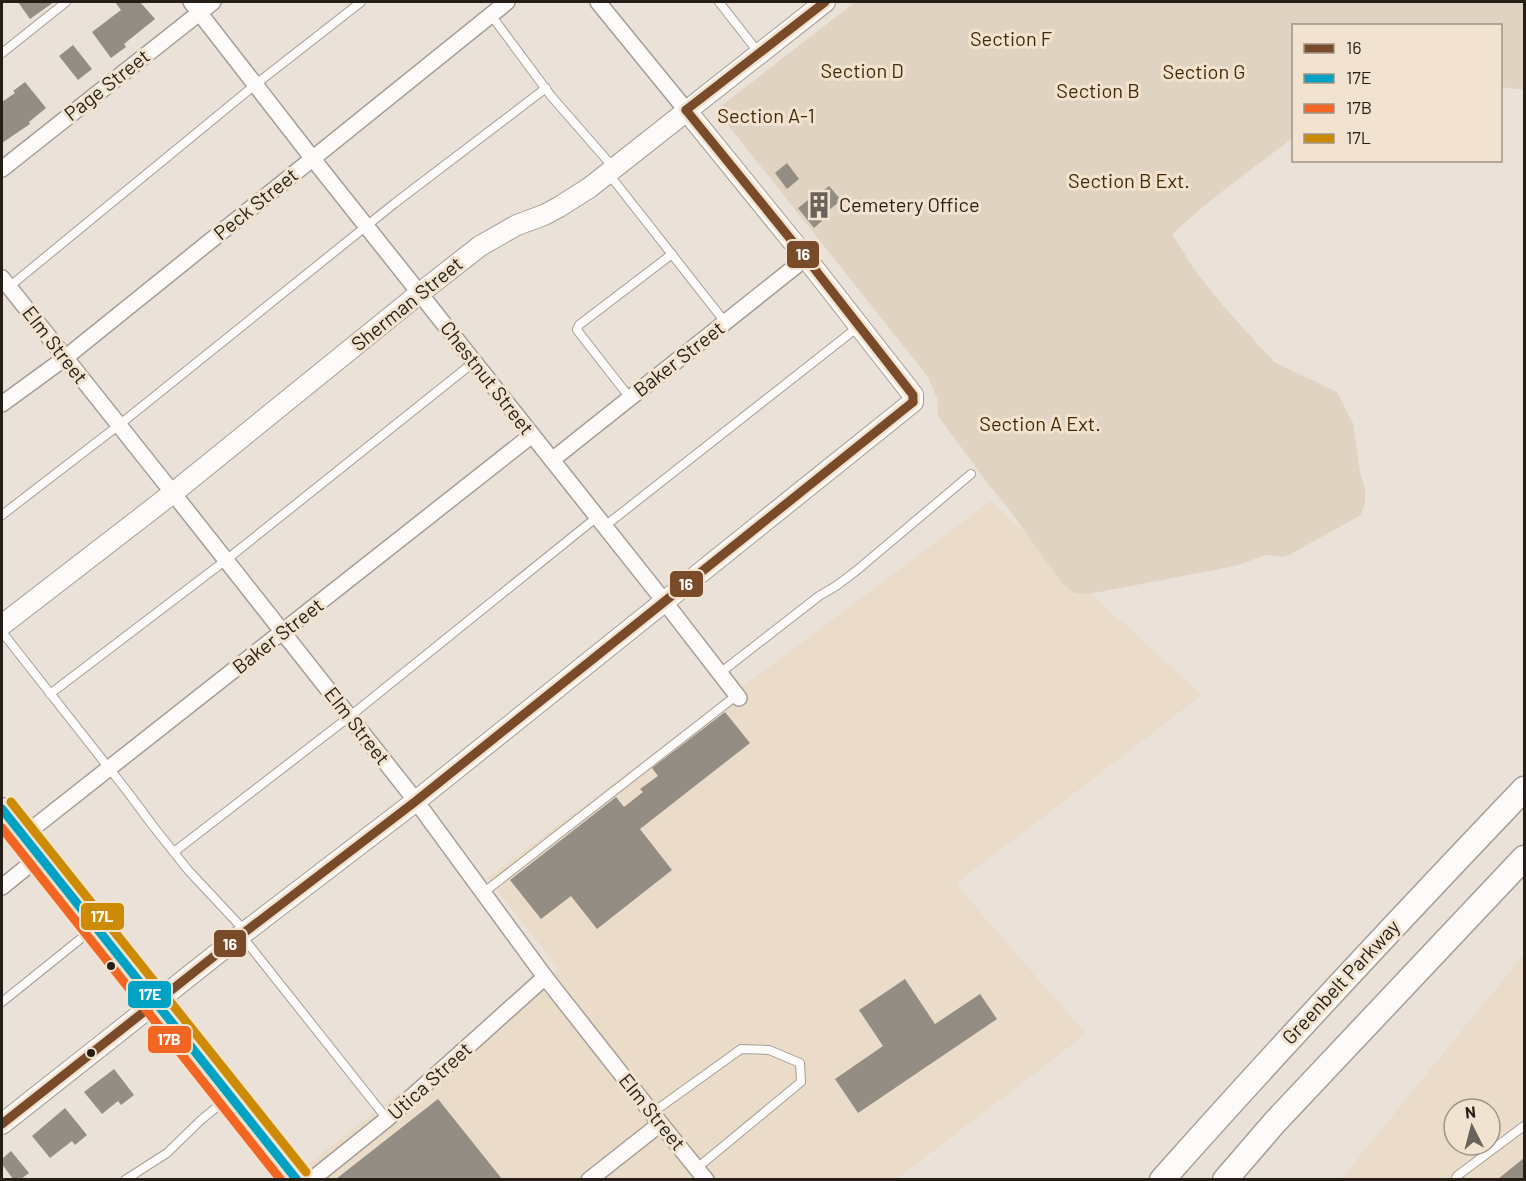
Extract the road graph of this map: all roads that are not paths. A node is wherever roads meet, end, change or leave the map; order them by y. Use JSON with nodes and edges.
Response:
{"nodes":[{"id":1,"x":66,"y":2,"type":"edge"},
{"id":2,"x":213,"y":2,"type":"edge"},
{"id":3,"x":361,"y":2,"type":"edge"},
{"id":4,"x":507,"y":2,"type":"edge"},
{"id":5,"x":598,"y":2,"type":"edge"},
{"id":6,"x":719,"y":2,"type":"edge"},
{"id":7,"x":825,"y":2,"type":"edge"},
{"id":8,"x":195,"y":7,"type":"edge"},
{"id":9,"x":491,"y":15,"type":"junction"},
{"id":10,"x":2,"y":53,"type":"edge"},
{"id":11,"x":759,"y":53,"type":"junction"},
{"id":12,"x":256,"y":84,"type":"junction"},
{"id":13,"x":546,"y":88,"type":"junction"},
{"id":14,"x":686,"y":110,"type":"junction"},
{"id":15,"x":313,"y":159,"type":"junction"},
{"id":16,"x":2,"y":169,"type":"edge"},
{"id":17,"x":611,"y":170,"type":"junction"},
{"id":18,"x":367,"y":226,"type":"junction"},
{"id":19,"x":672,"y":254,"type":"junction"},
{"id":20,"x":806,"y":258,"type":"junction"},
{"id":21,"x":5,"y":282,"type":"edge"},
{"id":22,"x":420,"y":293,"type":"junction"},
{"id":23,"x":725,"y":322,"type":"junction"},
{"id":24,"x":858,"y":326,"type":"junction"},
{"id":25,"x":64,"y":358,"type":"junction"},
{"id":26,"x":474,"y":362,"type":"junction"},
{"id":27,"x":630,"y":398,"type":"junction"},
{"id":28,"x":2,"y":404,"type":"edge"},
{"id":29,"x":119,"y":425,"type":"junction"},
{"id":30,"x":532,"y":435,"type":"junction"},
{"id":31,"x":552,"y":460,"type":"junction"},
{"id":32,"x":971,"y":474,"type":"dead end"},
{"id":33,"x":173,"y":493,"type":"junction"},
{"id":34,"x":2,"y":515,"type":"edge"},
{"id":35,"x":601,"y":521,"type":"junction"},
{"id":36,"x":226,"y":560,"type":"junction"},
{"id":37,"x":664,"y":601,"type":"junction"},
{"id":38,"x":2,"y":625,"type":"edge"},
{"id":39,"x":2,"y":632,"type":"edge"},
{"id":40,"x":282,"y":632,"type":"junction"},
{"id":41,"x":720,"y":673,"type":"junction"},
{"id":42,"x":51,"y":694,"type":"junction"},
{"id":43,"x":738,"y":696,"type":"joint"},
{"id":44,"x":349,"y":717,"type":"junction"},
{"id":45,"x":108,"y":767,"type":"junction"},
{"id":46,"x":1524,"y":789,"type":"edge"},
{"id":47,"x":416,"y":801,"type":"junction"},
{"id":48,"x":2,"y":809,"type":"edge"},
{"id":49,"x":23,"y":836,"type":"junction"},
{"id":50,"x":174,"y":852,"type":"junction"},
{"id":51,"x":39,"y":857,"type":"junction"},
{"id":52,"x":1524,"y":858,"type":"edge"},
{"id":53,"x":2,"y":887,"type":"edge"},
{"id":54,"x":483,"y":893,"type":"junction"},
{"id":55,"x":95,"y":927,"type":"junction"},
{"id":56,"x":243,"y":934,"type":"junction"},
{"id":57,"x":545,"y":977,"type":"junction"},
{"id":58,"x":2,"y":1002,"type":"edge"},
{"id":59,"x":155,"y":1003,"type":"junction"},
{"id":60,"x":230,"y":1096,"type":"junction"},
{"id":61,"x":656,"y":1118,"type":"junction"},
{"id":62,"x":387,"y":1119,"type":"junction"},
{"id":63,"x":2,"y":1124,"type":"edge"},
{"id":64,"x":1524,"y":1125,"type":"edge"},
{"id":65,"x":702,"y":1174,"type":"edge"},
{"id":66,"x":125,"y":1179,"type":"edge"},
{"id":67,"x":297,"y":1179,"type":"edge"},
{"id":68,"x":311,"y":1179,"type":"edge"},
{"id":69,"x":589,"y":1179,"type":"edge"},
{"id":70,"x":1162,"y":1179,"type":"edge"},
{"id":71,"x":1225,"y":1179,"type":"edge"},
{"id":72,"x":1455,"y":1179,"type":"edge"}],
"edges":[{"from":1,"to":10,"type":"lane"},
{"from":2,"to":8,"type":"street","name":"Page Street"},
{"from":3,"to":12,"type":"lane"},
{"from":4,"to":9,"type":"street","name":"Peck Street"},
{"from":5,"to":14,"type":"street"},
{"from":6,"to":11,"type":"lane"},
{"from":7,"to":11,"type":"street","name":"Sherman Street"},
{"from":8,"to":12,"type":"street","name":"Chestnut Street"},
{"from":8,"to":16,"type":"street","name":"Page Street"},
{"from":9,"to":13,"type":"lane"},
{"from":9,"to":15,"type":"street","name":"Peck Street"},
{"from":11,"to":14,"type":"street","name":"Sherman Street"},
{"from":12,"to":15,"type":"street","name":"Chestnut Street"},
{"from":12,"to":21,"type":"lane"},
{"from":13,"to":17,"type":"lane"},
{"from":13,"to":18,"type":"lane"},
{"from":14,"to":17,"type":"street","name":"Sherman Street"},
{"from":14,"to":20,"type":"street"},
{"from":15,"to":18,"type":"street","name":"Chestnut Street"},
{"from":15,"to":25,"type":"street","name":"Peck Street"},
{"from":17,"to":19,"type":"lane"},
{"from":17,"to":22,"type":"street","name":"Sherman Street"},
{"from":18,"to":22,"type":"street","name":"Chestnut Street"},
{"from":18,"to":29,"type":"lane"},
{"from":19,"to":23,"type":"lane"},
{"from":19,"to":27,"type":"lane"},
{"from":20,"to":23,"type":"street","name":"Baker Street"},
{"from":20,"to":24,"type":"street"},
{"from":21,"to":25,"type":"street","name":"Elm Street"},
{"from":22,"to":26,"type":"street","name":"Chestnut Street"},
{"from":22,"to":33,"type":"street","name":"Sherman Street"},
{"from":23,"to":27,"type":"street","name":"Baker Street"},
{"from":24,"to":35,"type":"lane"},
{"from":24,"to":37,"type":"street"},
{"from":25,"to":28,"type":"street","name":"Peck Street"},
{"from":25,"to":29,"type":"street","name":"Elm Street"},
{"from":26,"to":30,"type":"street","name":"Chestnut Street"},
{"from":26,"to":36,"type":"lane"},
{"from":27,"to":31,"type":"street","name":"Baker Street"},
{"from":29,"to":33,"type":"street","name":"Elm Street"},
{"from":29,"to":34,"type":"lane"},
{"from":30,"to":31,"type":"street","name":"Chestnut Street"},
{"from":30,"to":40,"type":"street","name":"Baker Street"},
{"from":31,"to":35,"type":"street","name":"Chestnut Street"},
{"from":32,"to":41,"type":"lane"},
{"from":33,"to":36,"type":"street","name":"Elm Street"},
{"from":33,"to":38,"type":"street","name":"Sherman Street"},
{"from":35,"to":37,"type":"street","name":"Chestnut Street"},
{"from":35,"to":44,"type":"lane"},
{"from":36,"to":40,"type":"street","name":"Elm Street"},
{"from":36,"to":42,"type":"lane"},
{"from":37,"to":41,"type":"street","name":"Chestnut Street"},
{"from":37,"to":47,"type":"street"},
{"from":39,"to":42,"type":"lane"},
{"from":40,"to":44,"type":"street","name":"Elm Street"},
{"from":40,"to":45,"type":"street","name":"Baker Street"},
{"from":41,"to":43,"type":"street","name":"Chestnut Street"},
{"from":42,"to":45,"type":"lane"},
{"from":43,"to":54,"type":"lane"},
{"from":44,"to":47,"type":"street","name":"Elm Street"},
{"from":44,"to":50,"type":"lane"},
{"from":45,"to":49,"type":"street","name":"Baker Street"},
{"from":45,"to":50,"type":"lane"},
{"from":46,"to":70,"type":"main road","name":"Greenbelt Parkway"},
{"from":47,"to":54,"type":"street","name":"Elm Street"},
{"from":47,"to":56,"type":"street"},
{"from":48,"to":49,"type":"main road"},
{"from":49,"to":51,"type":"main road"},
{"from":50,"to":56,"type":"lane"},
{"from":51,"to":53,"type":"street"},
{"from":51,"to":55,"type":"main road"},
{"from":52,"to":71,"type":"main road"},
{"from":54,"to":57,"type":"street","name":"Elm Street"},
{"from":55,"to":58,"type":"lane"},
{"from":55,"to":59,"type":"main road"},
{"from":56,"to":59,"type":"street"},
{"from":56,"to":62,"type":"lane"},
{"from":57,"to":61,"type":"street","name":"Elm Street"},
{"from":57,"to":62,"type":"street","name":"Utica Street"},
{"from":59,"to":60,"type":"main road"},
{"from":59,"to":63,"type":"street"},
{"from":60,"to":66,"type":"lane"},
{"from":60,"to":67,"type":"main road"},
{"from":61,"to":65,"type":"street","name":"Elm Street"},
{"from":61,"to":65,"type":"lane"},
{"from":61,"to":69,"type":"street"},
{"from":62,"to":68,"type":"street","name":"Utica Street"},
{"from":64,"to":72,"type":"lane"}]}
